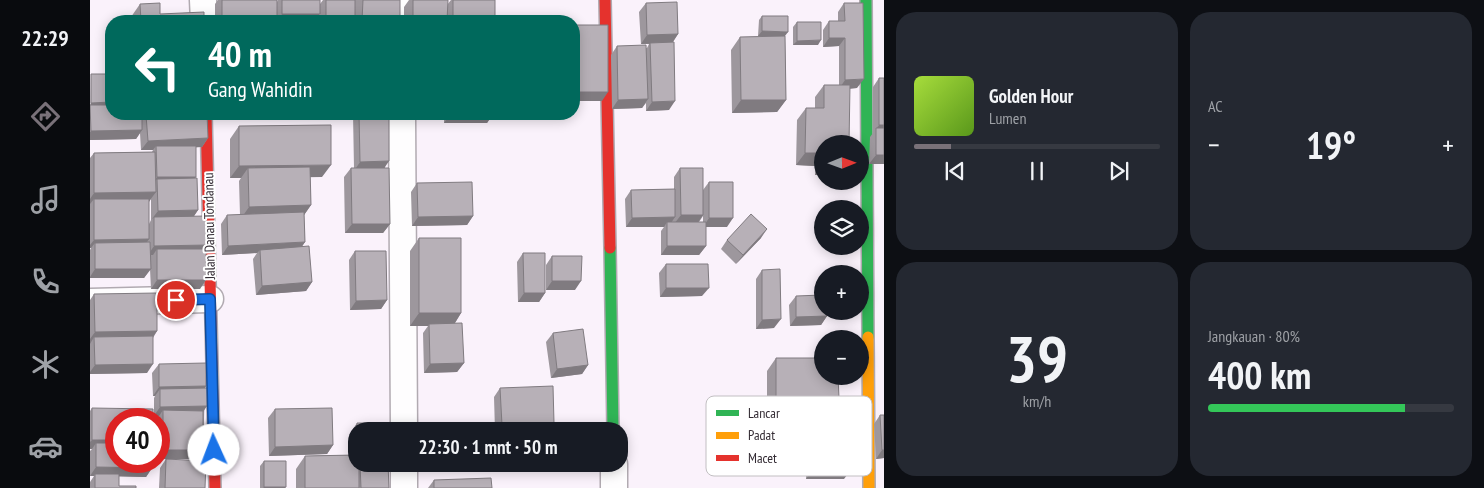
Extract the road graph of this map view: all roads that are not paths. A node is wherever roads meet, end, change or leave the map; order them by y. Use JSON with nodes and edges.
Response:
{"nodes":[{"id":1,"x":203,"y":0,"type":"edge"},
{"id":2,"x":402,"y":0,"type":"edge"},
{"id":3,"x":605,"y":0,"type":"edge"},
{"id":4,"x":866,"y":0,"type":"edge"},
{"id":5,"x":204,"y":15,"type":"edge"},
{"id":6,"x":402,"y":15,"type":"edge"},
{"id":7,"x":206,"y":120,"type":"edge"},
{"id":8,"x":402,"y":120,"type":"edge"},
{"id":9,"x":210,"y":299,"type":"junction"},
{"id":10,"x":90,"y":302,"type":"edge"},
{"id":11,"x":868,"y":396,"type":"edge"},
{"id":12,"x":404,"y":422,"type":"edge"},
{"id":13,"x":613,"y":422,"type":"edge"},
{"id":14,"x":404,"y":472,"type":"edge"},
{"id":15,"x":614,"y":472,"type":"edge"},
{"id":16,"x":215,"y":488,"type":"edge"},
{"id":17,"x":404,"y":488,"type":"edge"},
{"id":18,"x":614,"y":488,"type":"edge"}],
"edges":[{"from":1,"to":5,"type":"street"},
{"from":2,"to":6,"type":"street"},
{"from":3,"to":13,"type":"street"},
{"from":4,"to":11,"type":"street"},
{"from":7,"to":9,"type":"street","name":"Jalan Danau Tondanau"},
{"from":8,"to":12,"type":"street"},
{"from":9,"to":10,"type":"street"},
{"from":9,"to":16,"type":"street","name":"Jalan Danau Tondanau"},
{"from":14,"to":17,"type":"street"},
{"from":15,"to":18,"type":"street"}]}
